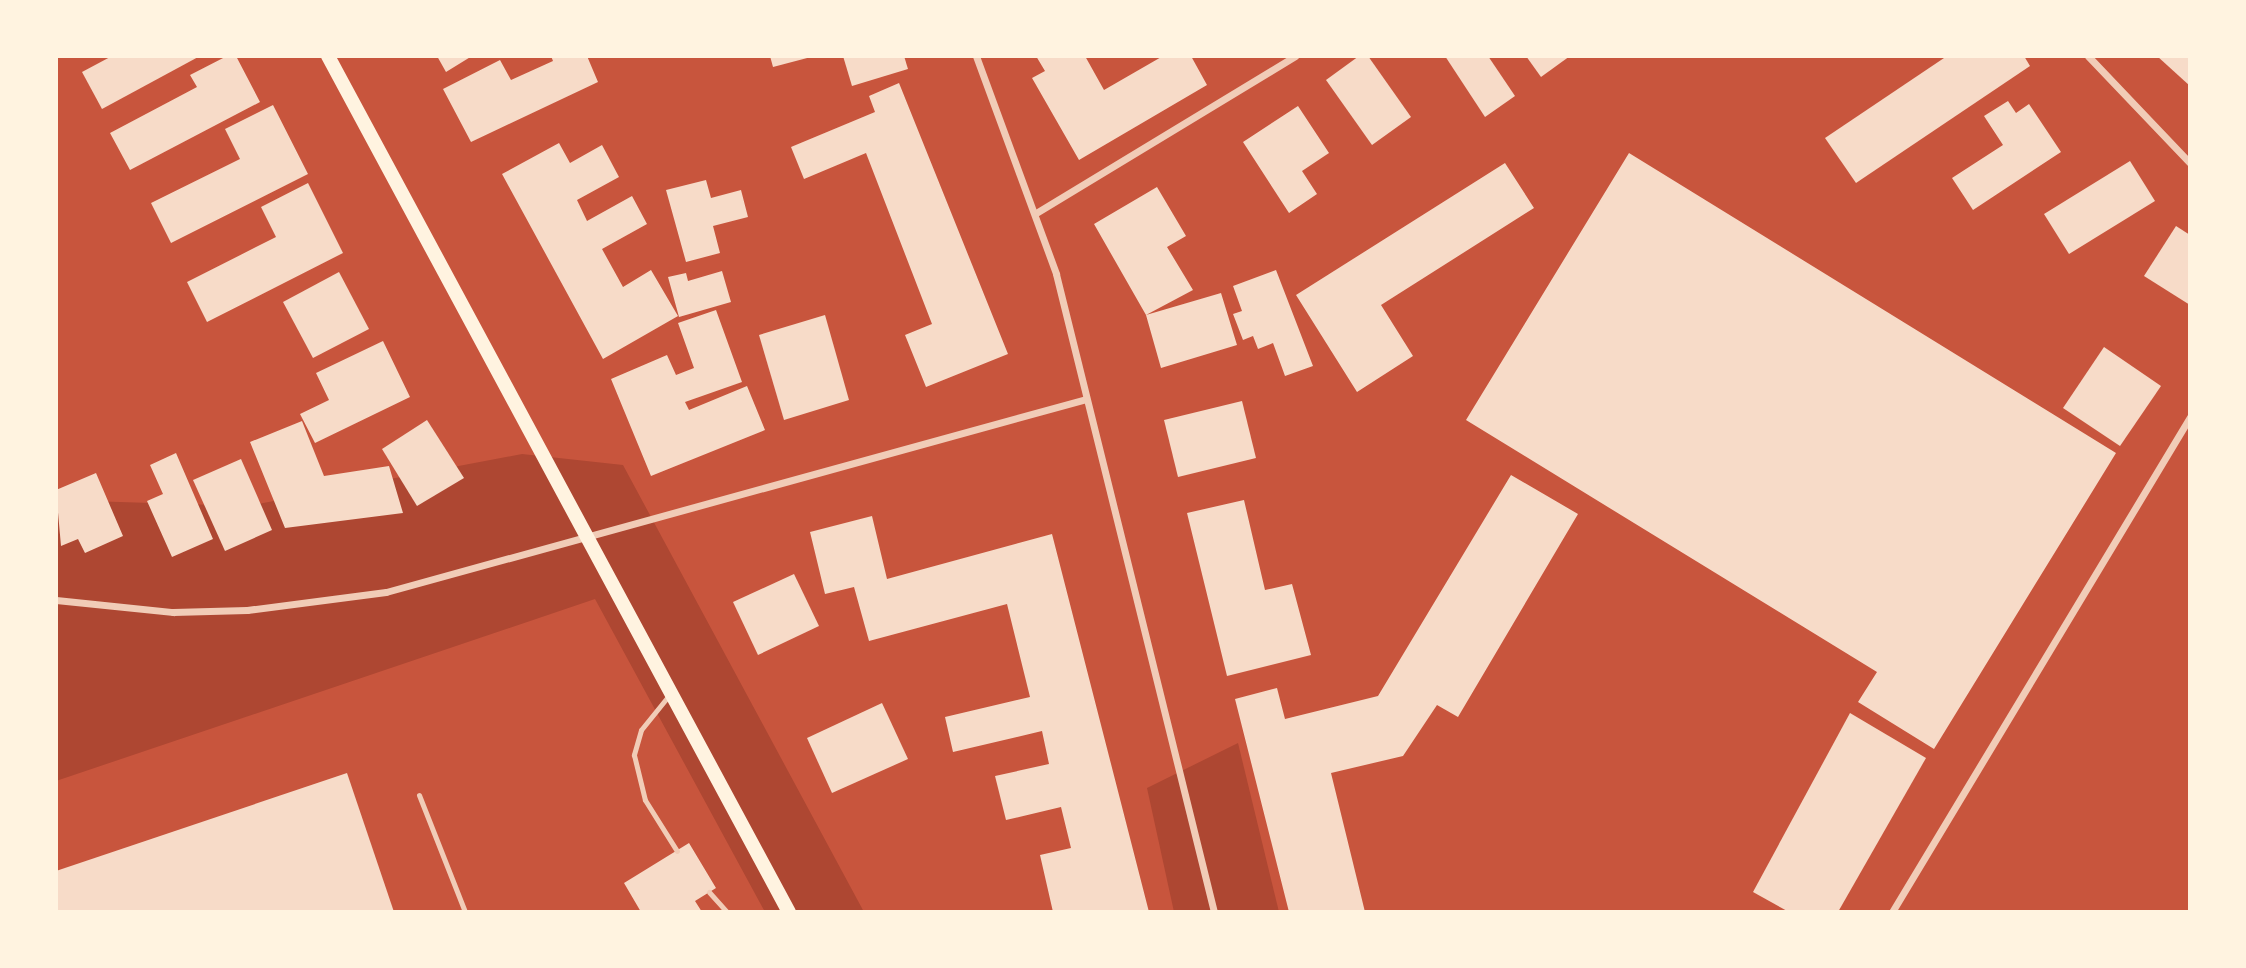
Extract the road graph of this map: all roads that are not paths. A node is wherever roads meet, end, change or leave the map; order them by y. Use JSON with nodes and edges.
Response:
{"nodes":[{"id":1,"x":328,"y":56,"type":"edge"},
{"id":2,"x":976,"y":56,"type":"edge"},
{"id":3,"x":1295,"y":56,"type":"edge"},
{"id":4,"x":2088,"y":56,"type":"edge"},
{"id":5,"x":2190,"y":163,"type":"edge"},
{"id":6,"x":1037,"y":213,"type":"junction"},
{"id":7,"x":1086,"y":399,"type":"junction"},
{"id":8,"x":2190,"y":417,"type":"edge"},
{"id":9,"x":588,"y":539,"type":"junction"},
{"id":10,"x":56,"y":600,"type":"edge"},
{"id":11,"x":670,"y":694,"type":"junction"},
{"id":12,"x":419,"y":794,"type":"dead end"},
{"id":13,"x":677,"y":851,"type":"dead end"},
{"id":14,"x":709,"y":892,"type":"dead end"},
{"id":15,"x":465,"y":912,"type":"edge"},
{"id":16,"x":727,"y":912,"type":"edge"},
{"id":17,"x":789,"y":912,"type":"edge"},
{"id":18,"x":1214,"y":912,"type":"edge"},
{"id":19,"x":1892,"y":912,"type":"edge"}],
"edges":[{"from":1,"to":9,"type":"main road"},
{"from":2,"to":6,"type":"street"},
{"from":3,"to":6,"type":"street"},
{"from":4,"to":5,"type":"street"},
{"from":6,"to":7,"type":"street"},
{"from":7,"to":9,"type":"street"},
{"from":7,"to":18,"type":"street"},
{"from":8,"to":19,"type":"street"},
{"from":9,"to":10,"type":"street"},
{"from":9,"to":11,"type":"main road"},
{"from":11,"to":13,"type":"lane"},
{"from":11,"to":17,"type":"main road"},
{"from":12,"to":15,"type":"lane"},
{"from":14,"to":16,"type":"lane"}]}
